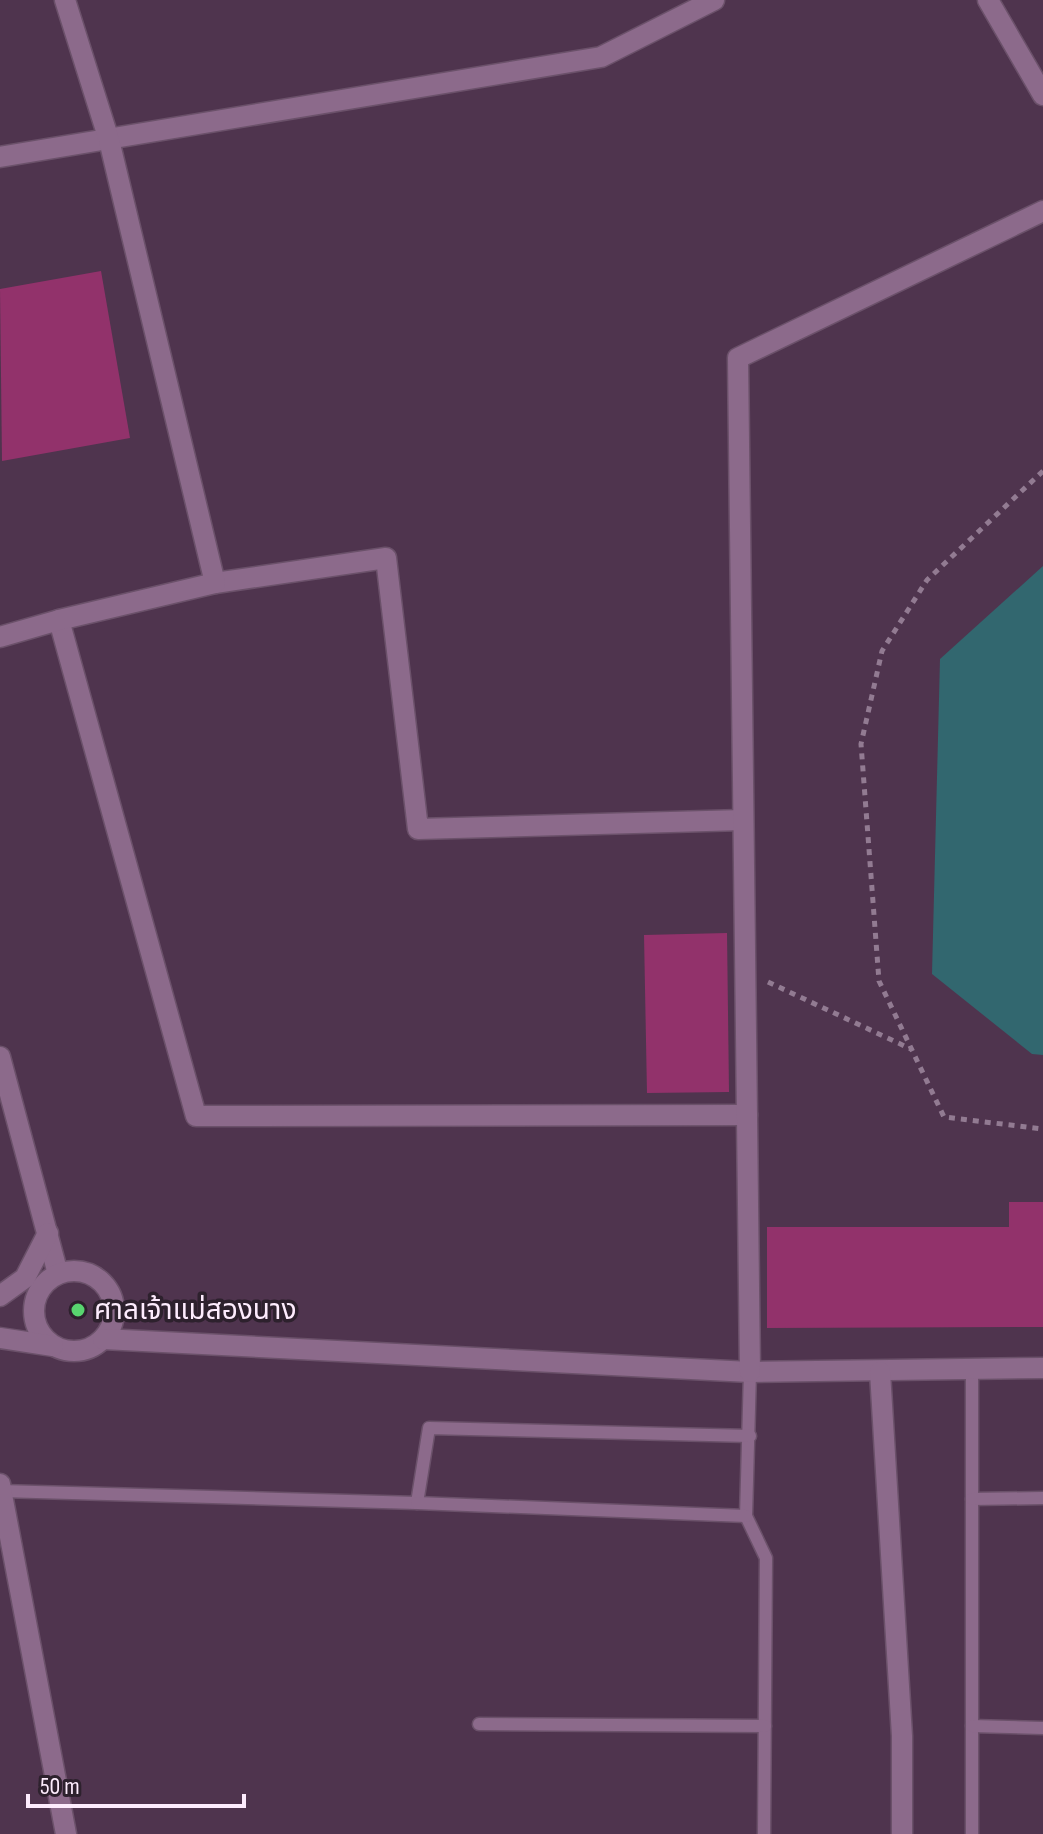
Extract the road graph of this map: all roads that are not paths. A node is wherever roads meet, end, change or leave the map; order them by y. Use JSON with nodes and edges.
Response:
{"nodes":[{"id":1,"x":65,"y":0,"type":"edge"},
{"id":2,"x":714,"y":0,"type":"edge"},
{"id":3,"x":988,"y":0,"type":"edge"},
{"id":4,"x":1043,"y":95,"type":"edge"},
{"id":5,"x":109,"y":140,"type":"junction"},
{"id":6,"x":0,"y":157,"type":"edge"},
{"id":7,"x":1043,"y":211,"type":"edge"},
{"id":8,"x":215,"y":583,"type":"junction"},
{"id":9,"x":59,"y":620,"type":"junction"},
{"id":10,"x":0,"y":637,"type":"edge"},
{"id":11,"x":743,"y":820,"type":"junction"},
{"id":12,"x":0,"y":1057,"type":"edge"},
{"id":13,"x":747,"y":1115,"type":"junction"},
{"id":14,"x":48,"y":1233,"type":"junction"},
{"id":15,"x":58,"y":1274,"type":"junction"},
{"id":16,"x":0,"y":1296,"type":"edge"},
{"id":17,"x":0,"y":1338,"type":"edge"},
{"id":18,"x":103,"y":1339,"type":"junction"},
{"id":19,"x":53,"y":1346,"type":"junction"},
{"id":20,"x":1043,"y":1368,"type":"edge"},
{"id":21,"x":972,"y":1370,"type":"junction"},
{"id":22,"x":750,"y":1372,"type":"junction"},
{"id":23,"x":880,"y":1372,"type":"junction"},
{"id":24,"x":750,"y":1436,"type":"junction"},
{"id":25,"x":1,"y":1488,"type":"edge"},
{"id":26,"x":1043,"y":1498,"type":"edge"},
{"id":27,"x":972,"y":1499,"type":"junction"},
{"id":28,"x":417,"y":1503,"type":"junction"},
{"id":29,"x":746,"y":1516,"type":"junction"},
{"id":30,"x":479,"y":1724,"type":"dead end"},
{"id":31,"x":765,"y":1726,"type":"junction"},
{"id":32,"x":972,"y":1726,"type":"junction"},
{"id":33,"x":1043,"y":1728,"type":"edge"},
{"id":34,"x":66,"y":1834,"type":"edge"},
{"id":35,"x":764,"y":1834,"type":"edge"},
{"id":36,"x":902,"y":1834,"type":"edge"},
{"id":37,"x":972,"y":1834,"type":"edge"}],
"edges":[{"from":1,"to":5,"type":"street"},
{"from":2,"to":5,"type":"street"},
{"from":3,"to":4,"type":"street"},
{"from":5,"to":6,"type":"street"},
{"from":5,"to":8,"type":"street"},
{"from":7,"to":11,"type":"street"},
{"from":8,"to":9,"type":"street"},
{"from":8,"to":11,"type":"street"},
{"from":9,"to":10,"type":"street"},
{"from":9,"to":13,"type":"street"},
{"from":11,"to":13,"type":"street"},
{"from":12,"to":14,"type":"street"},
{"from":13,"to":22,"type":"street"},
{"from":14,"to":15,"type":"street"},
{"from":14,"to":16,"type":"street"},
{"from":15,"to":18,"type":"street"},
{"from":15,"to":19,"type":"street"},
{"from":17,"to":19,"type":"street"},
{"from":18,"to":19,"type":"street"},
{"from":18,"to":22,"type":"street"},
{"from":20,"to":21,"type":"street"},
{"from":21,"to":23,"type":"street"},
{"from":21,"to":27,"type":"lane"},
{"from":22,"to":23,"type":"street"},
{"from":22,"to":24,"type":"lane"},
{"from":23,"to":36,"type":"street"},
{"from":24,"to":28,"type":"lane"},
{"from":24,"to":29,"type":"lane"},
{"from":25,"to":28,"type":"lane"},
{"from":25,"to":34,"type":"street"},
{"from":26,"to":27,"type":"lane"},
{"from":27,"to":32,"type":"lane"},
{"from":28,"to":29,"type":"lane"},
{"from":29,"to":31,"type":"lane"},
{"from":30,"to":31,"type":"lane"},
{"from":31,"to":35,"type":"lane"},
{"from":32,"to":33,"type":"lane"},
{"from":32,"to":37,"type":"lane"}]}
